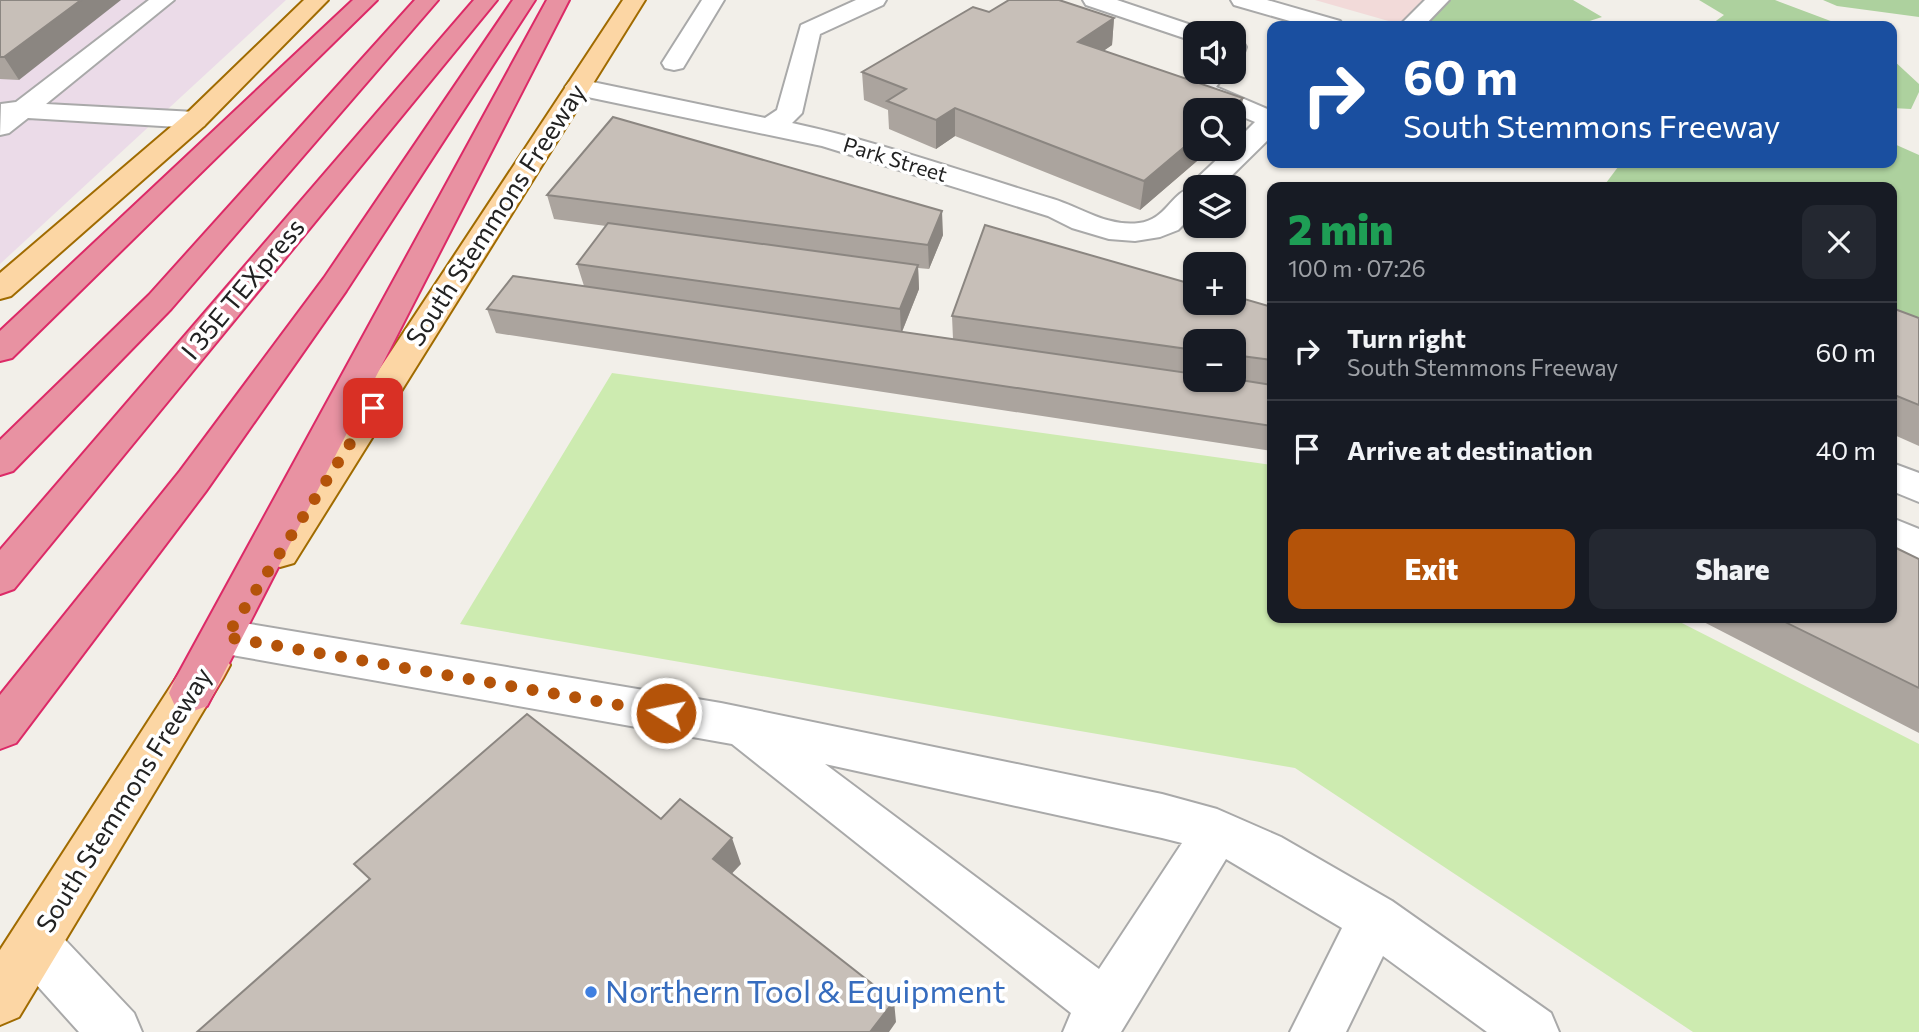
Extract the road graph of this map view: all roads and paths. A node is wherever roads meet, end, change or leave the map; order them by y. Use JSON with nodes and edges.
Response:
{"nodes":[{"id":1,"x":163,"y":0,"type":"edge"},
{"id":2,"x":317,"y":0,"type":"edge"},
{"id":3,"x":366,"y":0,"type":"edge"},
{"id":4,"x":427,"y":0,"type":"edge"},
{"id":5,"x":486,"y":0,"type":"edge"},
{"id":6,"x":524,"y":0,"type":"edge"},
{"id":7,"x":558,"y":0,"type":"edge"},
{"id":8,"x":634,"y":0,"type":"edge"},
{"id":9,"x":713,"y":0,"type":"edge"},
{"id":10,"x":875,"y":0,"type":"edge"},
{"id":11,"x":1094,"y":0,"type":"edge"},
{"id":12,"x":1242,"y":0,"type":"edge"},
{"id":13,"x":1438,"y":0,"type":"edge"},
{"id":14,"x":1315,"y":21,"type":"edge"},
{"id":15,"x":1416,"y":21,"type":"edge"},
{"id":16,"x":1183,"y":30,"type":"edge"},
{"id":17,"x":674,"y":63,"type":"dead end"},
{"id":18,"x":1204,"y":84,"type":"edge"},
{"id":19,"x":578,"y":87,"type":"junction"},
{"id":20,"x":11,"y":110,"type":"edge"},
{"id":21,"x":1267,"y":118,"type":"edge"},
{"id":22,"x":195,"y":120,"type":"junction"},
{"id":23,"x":1267,"y":125,"type":"edge"},
{"id":24,"x":0,"y":127,"type":"edge"},
{"id":25,"x":768,"y":128,"type":"junction"},
{"id":26,"x":1216,"y":175,"type":"edge"},
{"id":27,"x":1183,"y":208,"type":"edge"},
{"id":28,"x":0,"y":289,"type":"edge"},
{"id":29,"x":0,"y":350,"type":"edge"},
{"id":30,"x":0,"y":462,"type":"edge"},
{"id":31,"x":1897,"y":478,"type":"edge"},
{"id":32,"x":1919,"y":488,"type":"edge"},
{"id":33,"x":1897,"y":535,"type":"edge"},
{"id":34,"x":1919,"y":546,"type":"edge"},
{"id":35,"x":0,"y":578,"type":"edge"},
{"id":36,"x":226,"y":637,"type":"junction"},
{"id":37,"x":191,"y":693,"type":"junction"},
{"id":38,"x":740,"y":726,"type":"junction"},
{"id":39,"x":0,"y":729,"type":"edge"},
{"id":40,"x":1217,"y":831,"type":"junction"},
{"id":41,"x":1374,"y":919,"type":"junction"},
{"id":42,"x":34,"y":944,"type":"junction"},
{"id":43,"x":0,"y":998,"type":"edge"},
{"id":44,"x":1098,"y":1019,"type":"edge"},
{"id":45,"x":115,"y":1032,"type":"edge"},
{"id":46,"x":1317,"y":1032,"type":"edge"},
{"id":47,"x":1532,"y":1032,"type":"edge"}],
"edges":[{"from":1,"to":20,"type":"lane"},
{"from":2,"to":22,"type":"main road"},
{"from":3,"to":29,"type":"highway"},
{"from":4,"to":30,"type":"highway"},
{"from":5,"to":35,"type":"highway","name":"I 35E TEXpress"},
{"from":6,"to":39,"type":"highway"},
{"from":7,"to":37,"type":"highway"},
{"from":8,"to":19,"type":"main road","name":"South Stemmons Freeway"},
{"from":9,"to":17,"type":"lane"},
{"from":10,"to":25,"type":"lane"},
{"from":11,"to":16,"type":"lane"},
{"from":12,"to":14,"type":"lane"},
{"from":13,"to":15,"type":"lane"},
{"from":18,"to":21,"type":"lane"},
{"from":19,"to":25,"type":"lane","name":"Park Street"},
{"from":19,"to":36,"type":"main road","name":"South Stemmons Freeway"},
{"from":20,"to":22,"type":"lane"},
{"from":20,"to":24,"type":"lane"},
{"from":22,"to":28,"type":"main road"},
{"from":23,"to":26,"type":"lane"},
{"from":25,"to":27,"type":"lane","name":"Park Street"},
{"from":31,"to":32,"type":"lane"},
{"from":33,"to":34,"type":"lane"},
{"from":36,"to":37,"type":"main road","name":"South Stemmons Freeway"},
{"from":36,"to":38,"type":"lane"},
{"from":37,"to":42,"type":"main road","name":"South Stemmons Freeway"},
{"from":38,"to":40,"type":"lane"},
{"from":38,"to":44,"type":"lane"},
{"from":40,"to":41,"type":"lane"},
{"from":40,"to":44,"type":"lane"},
{"from":41,"to":46,"type":"lane"},
{"from":41,"to":47,"type":"lane"},
{"from":42,"to":43,"type":"main road","name":"South Stemmons Freeway"},
{"from":42,"to":45,"type":"lane"}]}
